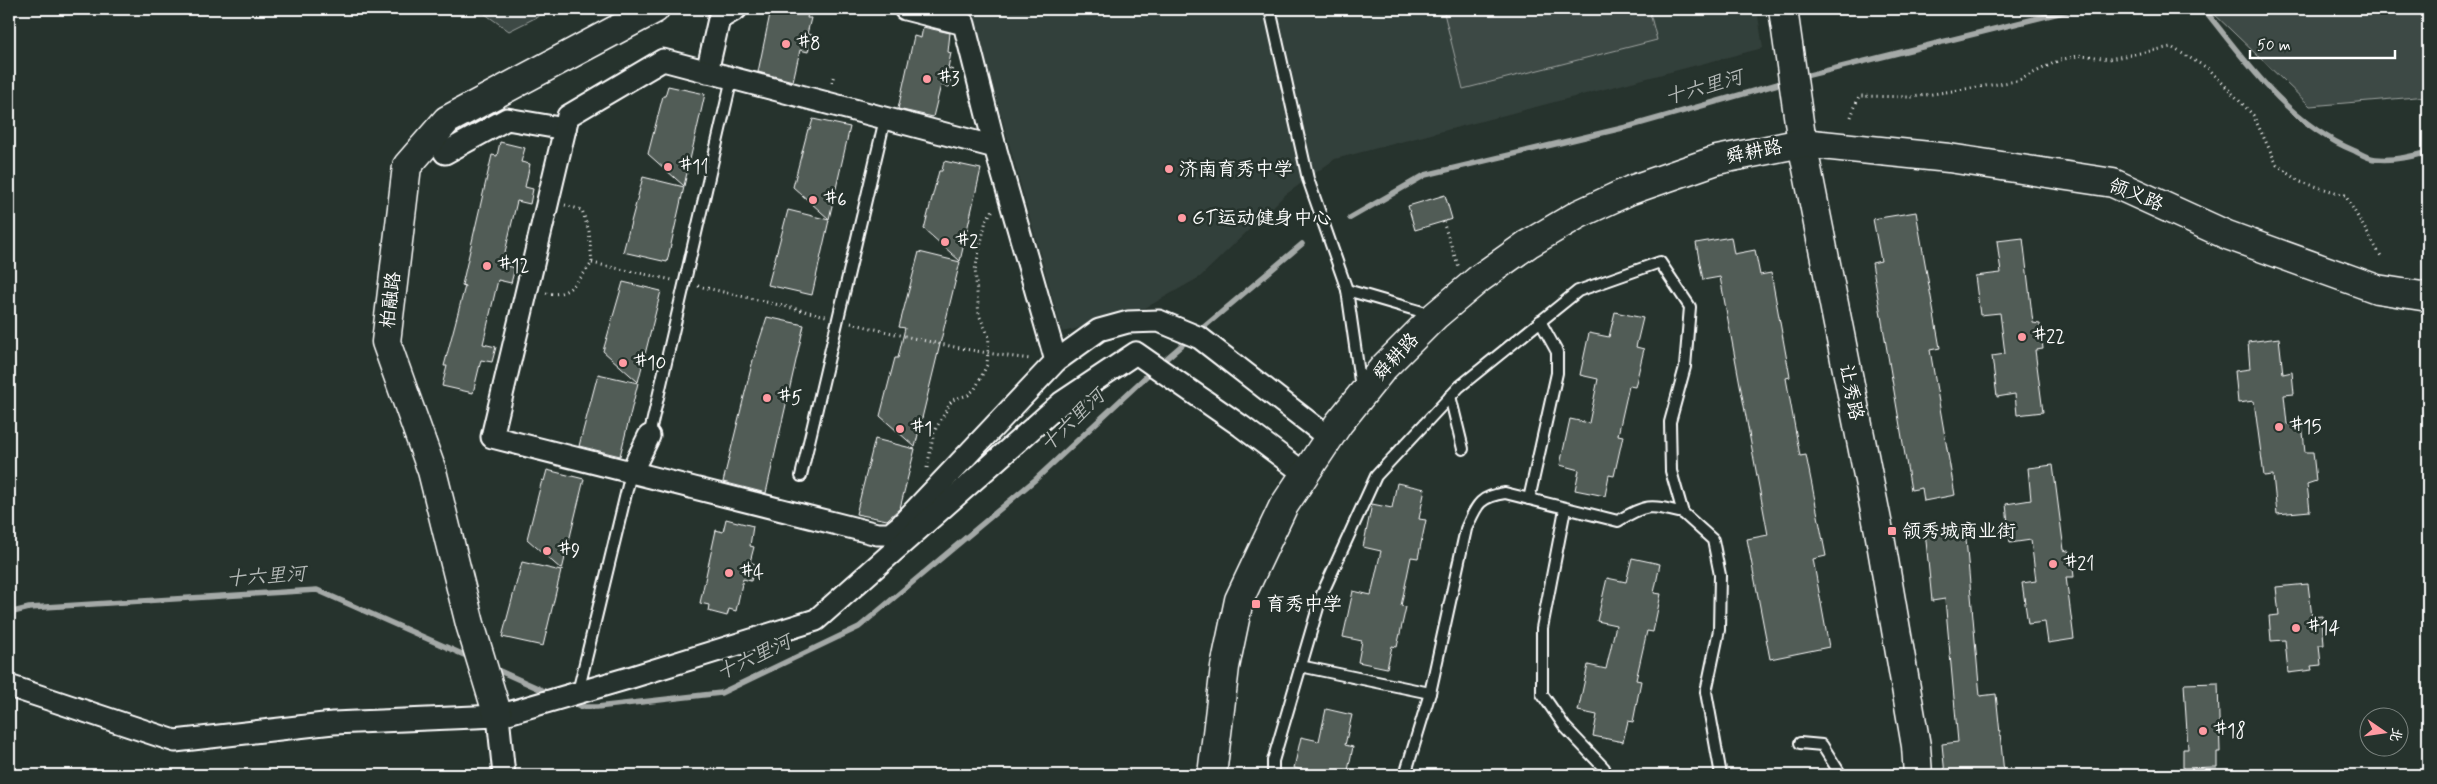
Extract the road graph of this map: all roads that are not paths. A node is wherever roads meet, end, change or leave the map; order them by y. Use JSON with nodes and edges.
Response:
{"nodes":[{"id":1,"x":655,"y":9,"type":"edge"},
{"id":2,"x":736,"y":9,"type":"edge"},
{"id":3,"x":906,"y":9,"type":"edge"},
{"id":4,"x":1270,"y":9,"type":"edge"},
{"id":5,"x":1783,"y":9,"type":"edge"},
{"id":6,"x":707,"y":72,"type":"junction"},
{"id":7,"x":732,"y":78,"type":"junction"},
{"id":8,"x":886,"y":118,"type":"junction"},
{"id":9,"x":565,"y":129,"type":"junction"},
{"id":10,"x":1802,"y":143,"type":"junction"},
{"id":11,"x":995,"y":147,"type":"junction"},
{"id":12,"x":445,"y":153,"type":"dead end"},
{"id":13,"x":1347,"y":290,"type":"junction"},
{"id":14,"x":2428,"y":297,"type":"edge"},
{"id":15,"x":1436,"y":316,"type":"junction"},
{"id":16,"x":1540,"y":321,"type":"junction"},
{"id":17,"x":1056,"y":361,"type":"junction"},
{"id":18,"x":1362,"y":395,"type":"junction"},
{"id":19,"x":1450,"y":396,"type":"junction"},
{"id":20,"x":649,"y":436,"type":"joint"},
{"id":21,"x":1329,"y":438,"type":"junction"},
{"id":22,"x":1463,"y":449,"type":"dead end"},
{"id":23,"x":631,"y":473,"type":"junction"},
{"id":24,"x":1305,"y":474,"type":"junction"},
{"id":25,"x":801,"y":476,"type":"dead end"},
{"id":26,"x":1529,"y":500,"type":"junction"},
{"id":27,"x":1565,"y":509,"type":"junction"},
{"id":28,"x":1683,"y":513,"type":"junction"},
{"id":29,"x":1300,"y":666,"type":"junction"},
{"id":30,"x":9,"y":686,"type":"edge"},
{"id":31,"x":578,"y":692,"type":"junction"},
{"id":32,"x":1430,"y":693,"type":"junction"},
{"id":33,"x":498,"y":716,"type":"junction"},
{"id":34,"x":1800,"y":743,"type":"dead end"},
{"id":35,"x":504,"y":775,"type":"edge"},
{"id":36,"x":1212,"y":775,"type":"edge"},
{"id":37,"x":1273,"y":775,"type":"edge"},
{"id":38,"x":1405,"y":775,"type":"edge"},
{"id":39,"x":1606,"y":775,"type":"edge"},
{"id":40,"x":1721,"y":775,"type":"edge"},
{"id":41,"x":1841,"y":775,"type":"edge"},
{"id":42,"x":1918,"y":775,"type":"edge"}],
"edges":[{"from":1,"to":33,"type":"street","name":"柏融路"},
{"from":2,"to":6,"type":"street"},
{"from":3,"to":11,"type":"street"},
{"from":4,"to":13,"type":"lane"},
{"from":5,"to":10,"type":"street","name":"让秀路"},
{"from":6,"to":7,"type":"street"},
{"from":6,"to":9,"type":"street"},
{"from":7,"to":8,"type":"street"},
{"from":7,"to":20,"type":"lane"},
{"from":8,"to":11,"type":"street"},
{"from":8,"to":25,"type":"lane"},
{"from":9,"to":12,"type":"street"},
{"from":9,"to":23,"type":"street"},
{"from":10,"to":14,"type":"street","name":"领义路"},
{"from":10,"to":15,"type":"street","name":"舜耕路"},
{"from":10,"to":42,"type":"street","name":"让秀路"},
{"from":11,"to":17,"type":"street"},
{"from":13,"to":15,"type":"lane"},
{"from":13,"to":18,"type":"lane"},
{"from":15,"to":18,"type":"street","name":"舜耕路"},
{"from":16,"to":19,"type":"lane"},
{"from":16,"to":26,"type":"lane"},
{"from":16,"to":28,"type":"lane"},
{"from":17,"to":21,"type":"street"},
{"from":17,"to":23,"type":"street"},
{"from":18,"to":21,"type":"street","name":"舜耕路"},
{"from":19,"to":22,"type":"lane"},
{"from":19,"to":29,"type":"lane"},
{"from":20,"to":23,"type":"street"},
{"from":21,"to":24,"type":"street","name":"舜耕路"},
{"from":23,"to":31,"type":"lane"},
{"from":24,"to":31,"type":"street"},
{"from":24,"to":36,"type":"street","name":"舜耕路"},
{"from":26,"to":27,"type":"lane"},
{"from":26,"to":32,"type":"lane"},
{"from":27,"to":28,"type":"lane"},
{"from":27,"to":39,"type":"lane"},
{"from":28,"to":40,"type":"lane"},
{"from":29,"to":32,"type":"lane"},
{"from":29,"to":37,"type":"lane"},
{"from":30,"to":33,"type":"street"},
{"from":31,"to":33,"type":"street"},
{"from":32,"to":38,"type":"lane"},
{"from":33,"to":35,"type":"street"},
{"from":34,"to":41,"type":"lane"}]}
